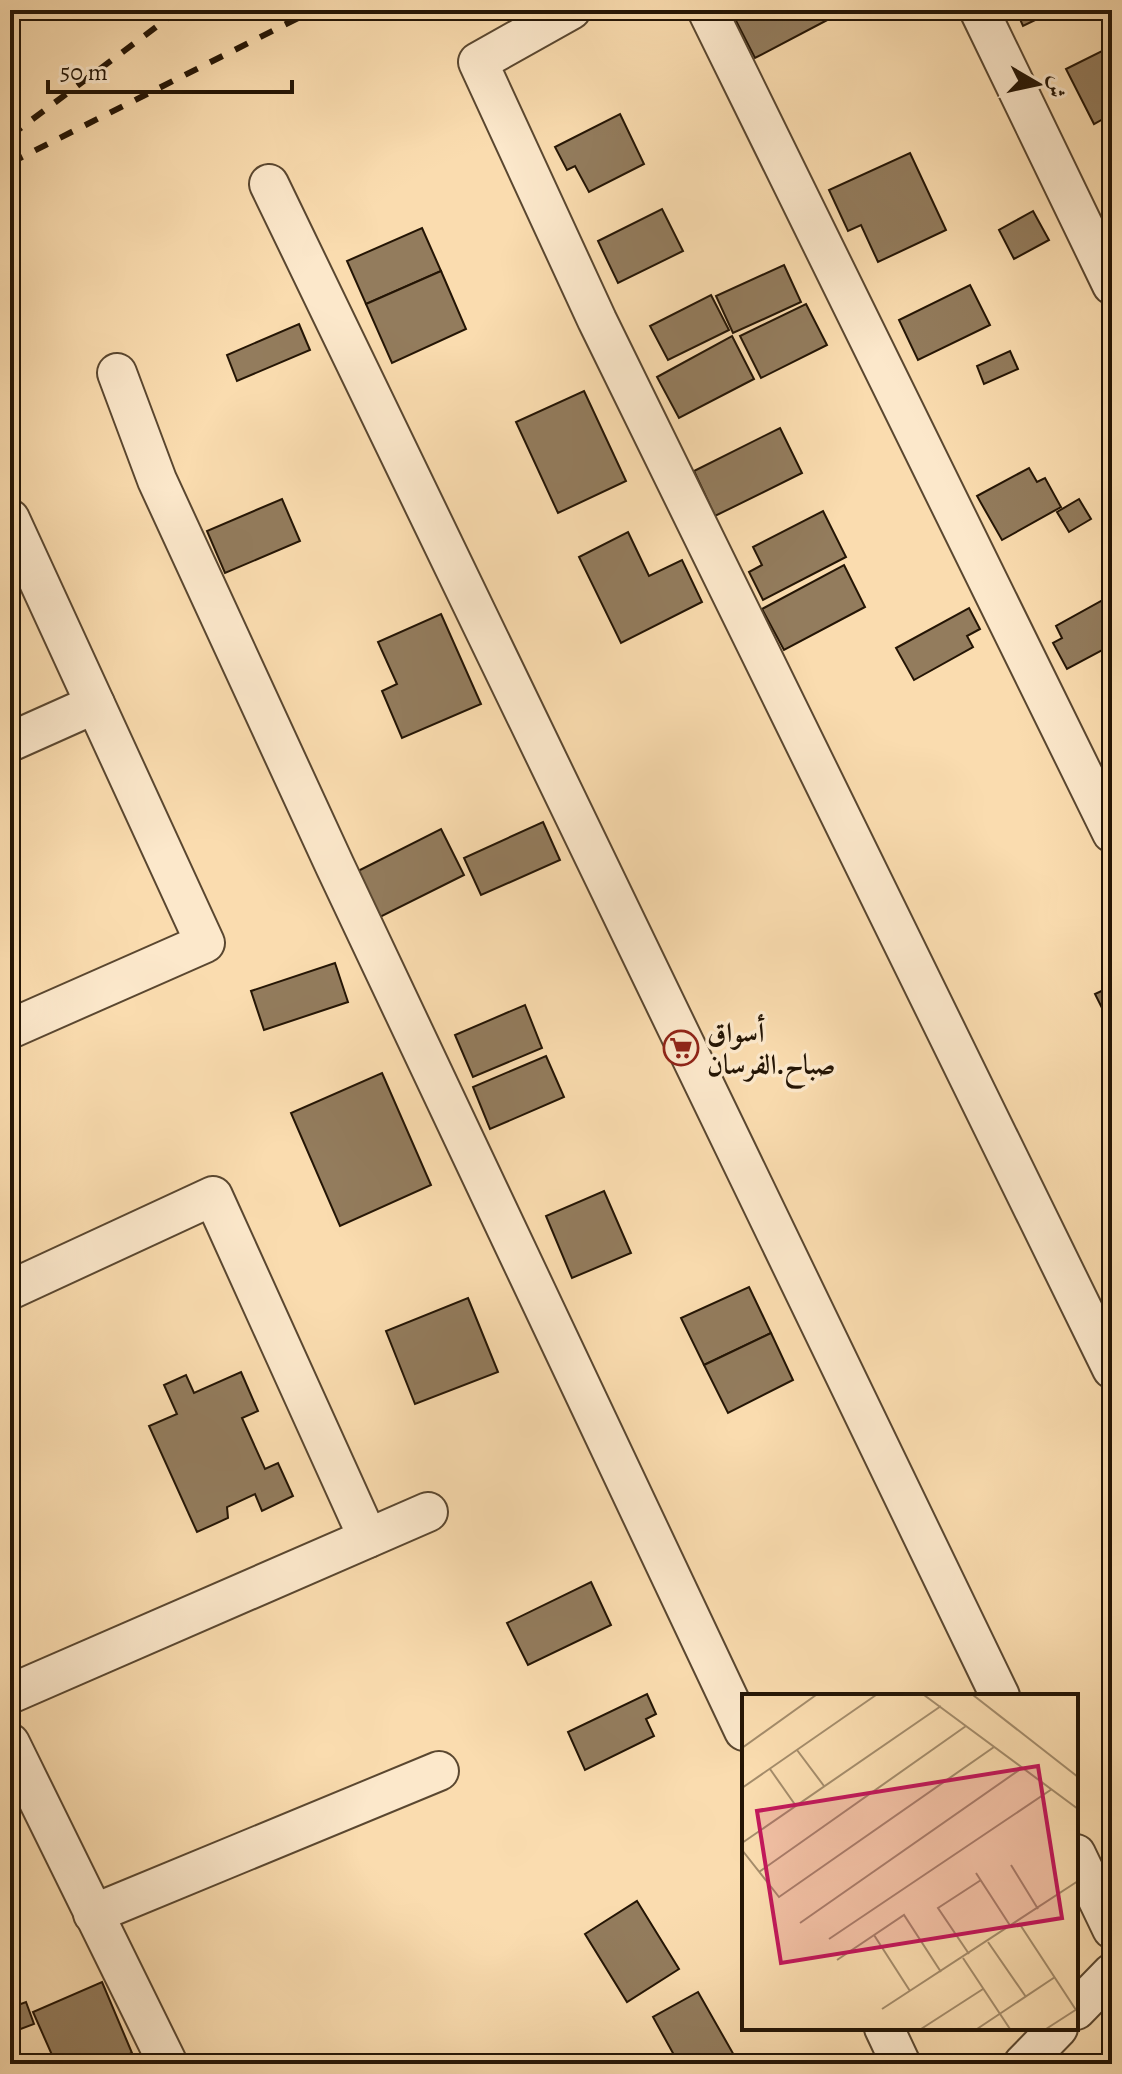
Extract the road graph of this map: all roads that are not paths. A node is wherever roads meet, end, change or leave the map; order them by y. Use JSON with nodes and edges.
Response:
{"nodes":[{"id":1,"x":571,"y":10,"type":"edge"},
{"id":2,"x":707,"y":10,"type":"edge"},
{"id":3,"x":979,"y":10,"type":"edge"},
{"id":4,"x":269,"y":184,"type":"dead end"},
{"id":5,"x":1112,"y":285,"type":"edge"},
{"id":6,"x":117,"y":373,"type":"dead end"},
{"id":7,"x":10,"y":519,"type":"edge"},
{"id":8,"x":95,"y":704,"type":"junction"},
{"id":9,"x":10,"y":742,"type":"edge"},
{"id":10,"x":1112,"y":833,"type":"edge"},
{"id":11,"x":10,"y":1029,"type":"edge"},
{"id":12,"x":10,"y":1290,"type":"edge"},
{"id":13,"x":1112,"y":1369,"type":"edge"},
{"id":14,"x":428,"y":1512,"type":"dead end"},
{"id":15,"x":368,"y":1538,"type":"junction"},
{"id":16,"x":10,"y":1694,"type":"edge"},
{"id":17,"x":999,"y":1694,"type":"edge"},
{"id":18,"x":742,"y":1727,"type":"edge"},
{"id":19,"x":13,"y":1757,"type":"edge"},
{"id":20,"x":439,"y":1771,"type":"dead end"},
{"id":21,"x":1078,"y":1858,"type":"edge"},
{"id":22,"x":93,"y":1914,"type":"junction"},
{"id":23,"x":1112,"y":1929,"type":"edge"},
{"id":24,"x":1112,"y":1973,"type":"edge"},
{"id":25,"x":1078,"y":2008,"type":"edge"},
{"id":26,"x":885,"y":2030,"type":"edge"},
{"id":27,"x":1056,"y":2030,"type":"edge"},
{"id":28,"x":168,"y":2064,"type":"edge"},
{"id":29,"x":901,"y":2064,"type":"edge"},
{"id":30,"x":1023,"y":2064,"type":"edge"}],
"edges":[{"from":1,"to":13,"type":"street"},
{"from":2,"to":10,"type":"street"},
{"from":3,"to":5,"type":"street"},
{"from":4,"to":17,"type":"street"},
{"from":6,"to":18,"type":"street"},
{"from":7,"to":8,"type":"street"},
{"from":8,"to":9,"type":"street"},
{"from":8,"to":11,"type":"street"},
{"from":12,"to":15,"type":"street"},
{"from":14,"to":15,"type":"street"},
{"from":15,"to":16,"type":"street"},
{"from":19,"to":22,"type":"street"},
{"from":20,"to":22,"type":"street"},
{"from":21,"to":23,"type":"street"},
{"from":22,"to":28,"type":"street"},
{"from":24,"to":25,"type":"street"},
{"from":26,"to":29,"type":"street"},
{"from":27,"to":30,"type":"street"}]}
